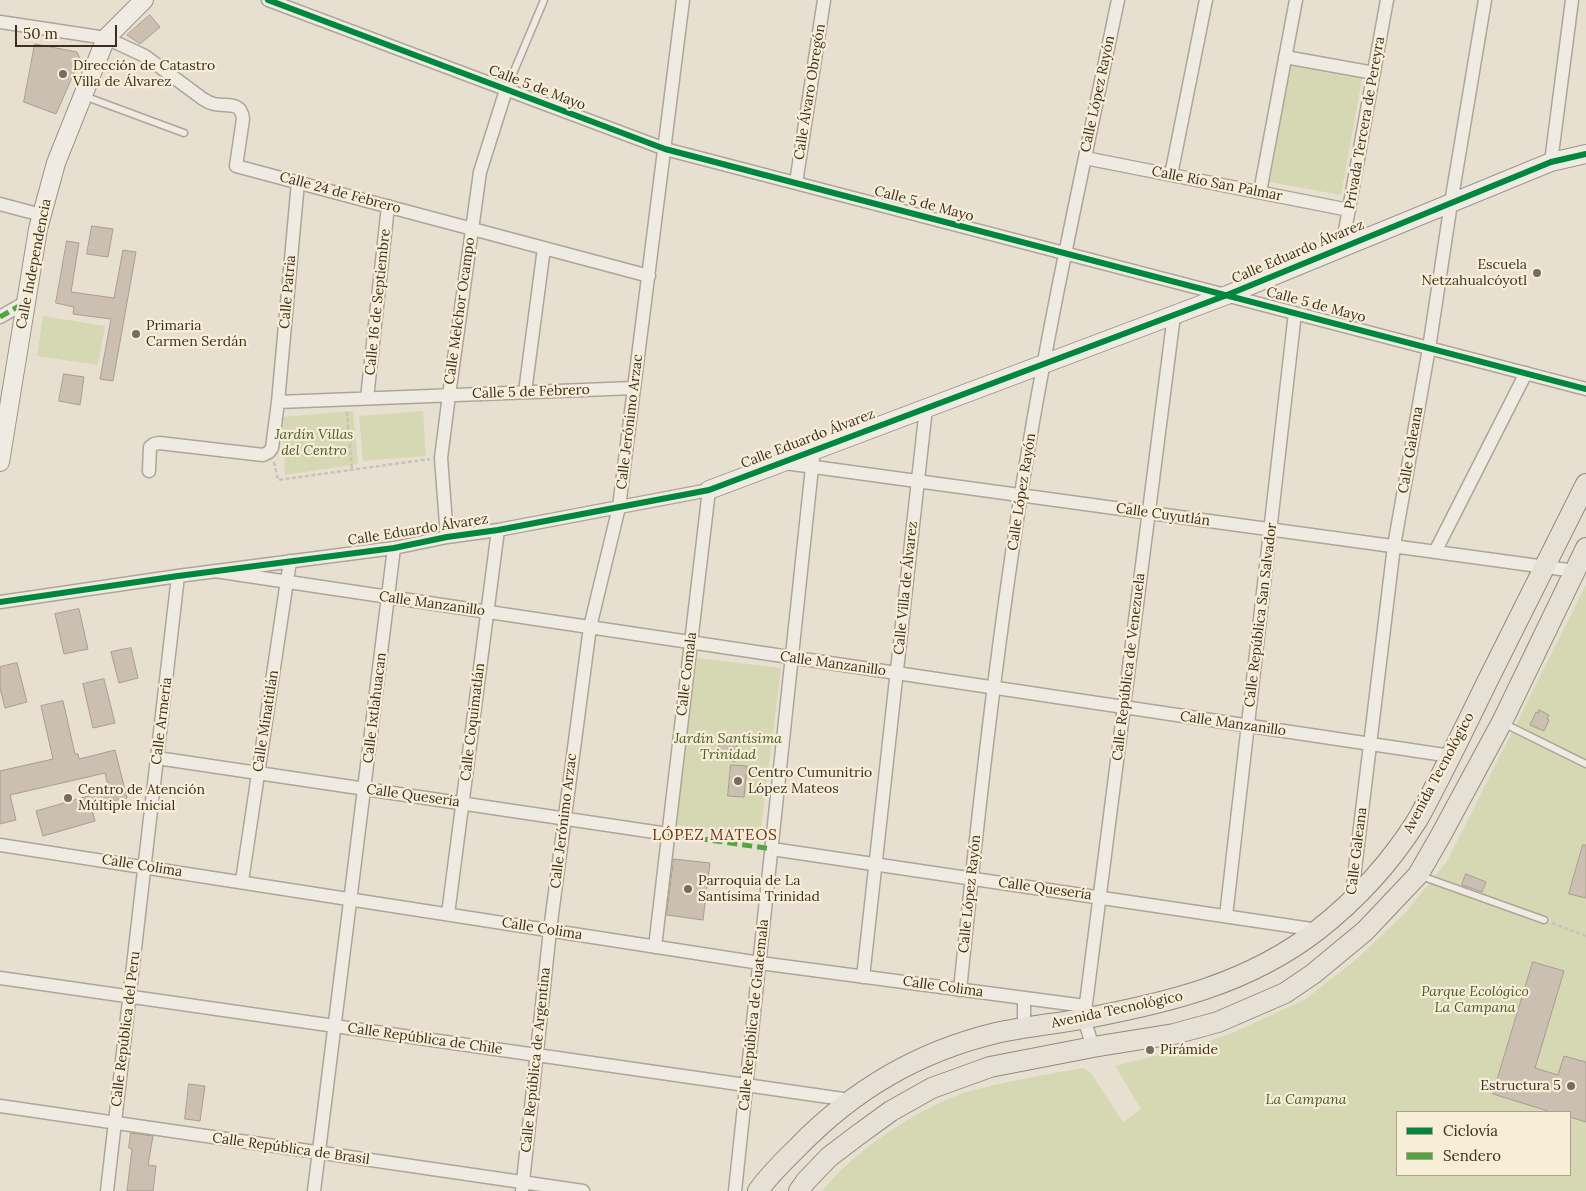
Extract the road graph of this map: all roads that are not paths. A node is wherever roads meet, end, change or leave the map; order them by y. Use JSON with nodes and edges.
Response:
{"nodes":[{"id":1,"x":144,"y":0,"type":"edge"},
{"id":2,"x":268,"y":0,"type":"edge"},
{"id":3,"x":544,"y":0,"type":"edge"},
{"id":4,"x":684,"y":0,"type":"edge"},
{"id":5,"x":824,"y":0,"type":"edge"},
{"id":6,"x":1118,"y":0,"type":"edge"},
{"id":7,"x":1206,"y":0,"type":"edge"},
{"id":8,"x":1296,"y":0,"type":"edge"},
{"id":9,"x":1387,"y":0,"type":"edge"},
{"id":10,"x":1486,"y":0,"type":"edge"},
{"id":11,"x":1572,"y":0,"type":"edge"},
{"id":12,"x":0,"y":22,"type":"edge"},
{"id":13,"x":106,"y":38,"type":"junction"},
{"id":14,"x":1285,"y":57,"type":"junction"},
{"id":15,"x":1374,"y":73,"type":"junction"},
{"id":16,"x":506,"y":90,"type":"junction"},
{"id":17,"x":83,"y":96,"type":"junction"},
{"id":18,"x":184,"y":133,"type":"dead end"},
{"id":19,"x":665,"y":149,"type":"junction"},
{"id":20,"x":1586,"y":154,"type":"edge"},
{"id":21,"x":1085,"y":158,"type":"junction"},
{"id":22,"x":1552,"y":162,"type":"junction"},
{"id":23,"x":1171,"y":175,"type":"junction"},
{"id":24,"x":298,"y":182,"type":"junction"},
{"id":25,"x":796,"y":183,"type":"junction"},
{"id":26,"x":1260,"y":192,"type":"junction"},
{"id":27,"x":1451,"y":203,"type":"junction"},
{"id":28,"x":0,"y":204,"type":"edge"},
{"id":29,"x":388,"y":206,"type":"junction"},
{"id":30,"x":1349,"y":210,"type":"junction"},
{"id":31,"x":43,"y":211,"type":"junction"},
{"id":32,"x":471,"y":228,"type":"junction"},
{"id":33,"x":1342,"y":247,"type":"junction"},
{"id":34,"x":544,"y":248,"type":"junction"},
{"id":35,"x":1065,"y":253,"type":"junction"},
{"id":36,"x":649,"y":276,"type":"junction"},
{"id":37,"x":1226,"y":295,"type":"junction"},
{"id":38,"x":26,"y":302,"type":"junction"},
{"id":39,"x":1295,"y":313,"type":"junction"},
{"id":40,"x":1174,"y":315,"type":"junction"},
{"id":41,"x":0,"y":317,"type":"edge"},
{"id":42,"x":1429,"y":348,"type":"junction"},
{"id":43,"x":1043,"y":364,"type":"junction"},
{"id":44,"x":1526,"y":373,"type":"junction"},
{"id":45,"x":634,"y":388,"type":"junction"},
{"id":46,"x":1586,"y":389,"type":"edge"},
{"id":47,"x":525,"y":392,"type":"junction"},
{"id":48,"x":449,"y":395,"type":"junction"},
{"id":49,"x":367,"y":398,"type":"junction"},
{"id":50,"x":278,"y":402,"type":"junction"},
{"id":51,"x":926,"y":408,"type":"junction"},
{"id":52,"x":813,"y":458,"type":"junction"},
{"id":53,"x":0,"y":462,"type":"edge"},
{"id":54,"x":149,"y":470,"type":"dead end"},
{"id":55,"x":918,"y":481,"type":"junction"},
{"id":56,"x":1586,"y":484,"type":"edge"},
{"id":57,"x":709,"y":490,"type":"junction"},
{"id":58,"x":1020,"y":495,"type":"junction"},
{"id":59,"x":619,"y":507,"type":"junction"},
{"id":60,"x":1149,"y":513,"type":"junction"},
{"id":61,"x":1270,"y":529,"type":"junction"},
{"id":62,"x":498,"y":530,"type":"junction"},
{"id":63,"x":447,"y":537,"type":"junction"},
{"id":64,"x":1394,"y":546,"type":"junction"},
{"id":65,"x":394,"y":548,"type":"junction"},
{"id":66,"x":1586,"y":548,"type":"edge"},
{"id":67,"x":1435,"y":552,"type":"junction"},
{"id":68,"x":290,"y":561,"type":"junction"},
{"id":69,"x":1544,"y":567,"type":"junction"},
{"id":70,"x":1575,"y":571,"type":"junction"},
{"id":71,"x":215,"y":572,"type":"junction"},
{"id":72,"x":178,"y":576,"type":"junction"},
{"id":73,"x":287,"y":582,"type":"junction"},
{"id":74,"x":388,"y":597,"type":"junction"},
{"id":75,"x":0,"y":602,"type":"edge"},
{"id":76,"x":487,"y":612,"type":"junction"},
{"id":77,"x":590,"y":627,"type":"junction"},
{"id":78,"x":691,"y":642,"type":"junction"},
{"id":79,"x":792,"y":658,"type":"junction"},
{"id":80,"x":896,"y":673,"type":"junction"},
{"id":81,"x":994,"y":688,"type":"junction"},
{"id":82,"x":1124,"y":707,"type":"junction"},
{"id":83,"x":1502,"y":722,"type":"junction"},
{"id":84,"x":1248,"y":726,"type":"junction"},
{"id":85,"x":1371,"y":744,"type":"junction"},
{"id":86,"x":1451,"y":756,"type":"junction"},
{"id":87,"x":157,"y":758,"type":"junction"},
{"id":88,"x":1586,"y":764,"type":"edge"},
{"id":89,"x":258,"y":773,"type":"junction"},
{"id":90,"x":365,"y":789,"type":"junction"},
{"id":91,"x":462,"y":803,"type":"junction"},
{"id":92,"x":565,"y":819,"type":"junction"},
{"id":93,"x":668,"y":834,"type":"junction"},
{"id":94,"x":0,"y":844,"type":"edge"},
{"id":95,"x":772,"y":849,"type":"junction"},
{"id":96,"x":876,"y":864,"type":"junction"},
{"id":97,"x":145,"y":866,"type":"junction"},
{"id":98,"x":1418,"y":875,"type":"junction"},
{"id":99,"x":972,"y":878,"type":"junction"},
{"id":100,"x":242,"y":881,"type":"junction"},
{"id":101,"x":1099,"y":897,"type":"junction"},
{"id":102,"x":351,"y":899,"type":"junction"},
{"id":103,"x":1351,"y":902,"type":"junction"},
{"id":104,"x":448,"y":914,"type":"junction"},
{"id":105,"x":1226,"y":916,"type":"junction"},
{"id":106,"x":1544,"y":920,"type":"road end"},
{"id":107,"x":550,"y":930,"type":"junction"},
{"id":108,"x":1318,"y":930,"type":"junction"},
{"id":109,"x":655,"y":946,"type":"junction"},
{"id":110,"x":760,"y":963,"type":"junction"},
{"id":111,"x":863,"y":977,"type":"junction"},
{"id":112,"x":0,"y":978,"type":"edge"},
{"id":113,"x":960,"y":990,"type":"junction"},
{"id":114,"x":130,"y":997,"type":"junction"},
{"id":115,"x":1024,"y":998,"type":"junction"},
{"id":116,"x":1084,"y":1012,"type":"junction"},
{"id":117,"x":335,"y":1026,"type":"junction"},
{"id":118,"x":1024,"y":1029,"type":"junction"},
{"id":119,"x":1093,"y":1047,"type":"junction"},
{"id":120,"x":537,"y":1055,"type":"junction"},
{"id":121,"x":746,"y":1086,"type":"junction"},
{"id":122,"x":850,"y":1100,"type":"junction"},
{"id":123,"x":0,"y":1106,"type":"edge"},
{"id":124,"x":115,"y":1123,"type":"junction"},
{"id":125,"x":319,"y":1153,"type":"junction"},
{"id":126,"x":523,"y":1187,"type":"edge"},
{"id":127,"x":107,"y":1191,"type":"edge"},
{"id":128,"x":314,"y":1191,"type":"edge"},
{"id":129,"x":583,"y":1191,"type":"edge"},
{"id":130,"x":735,"y":1191,"type":"edge"},
{"id":131,"x":758,"y":1191,"type":"edge"},
{"id":132,"x":799,"y":1191,"type":"edge"}],
"edges":[{"from":1,"to":13,"type":"street","name":"Calle Independencia"},
{"from":2,"to":16,"type":"street","name":"Calle 5 de Mayo"},
{"from":3,"to":16,"type":"lane"},
{"from":4,"to":19,"type":"street","name":"Calle Jerónimo Arzac"},
{"from":5,"to":25,"type":"street","name":"Calle Álvaro Obregón"},
{"from":6,"to":21,"type":"street","name":"Calle López Rayón"},
{"from":7,"to":23,"type":"street"},
{"from":8,"to":14,"type":"street"},
{"from":9,"to":15,"type":"street","name":"Privada Tercera de Pereyra"},
{"from":10,"to":27,"type":"street","name":"Calle Galeana"},
{"from":11,"to":22,"type":"street"},
{"from":12,"to":13,"type":"street"},
{"from":13,"to":17,"type":"street","name":"Calle Independencia"},
{"from":13,"to":24,"type":"street","name":"Calle 24 de Febrero"},
{"from":14,"to":15,"type":"street"},
{"from":14,"to":26,"type":"street"},
{"from":15,"to":30,"type":"street","name":"Privada Tercera de Pereyra"},
{"from":16,"to":19,"type":"street","name":"Calle 5 de Mayo"},
{"from":16,"to":32,"type":"street","name":"Calle Melchor Ocampo"},
{"from":17,"to":18,"type":"lane"},
{"from":17,"to":31,"type":"street","name":"Calle Independencia"},
{"from":19,"to":25,"type":"street","name":"Calle 5 de Mayo"},
{"from":19,"to":36,"type":"street","name":"Calle Jerónimo Arzac"},
{"from":20,"to":22,"type":"street","name":"Calle Eduardo Álvarez"},
{"from":21,"to":23,"type":"street","name":"Calle Río San Palmar"},
{"from":21,"to":35,"type":"street","name":"Calle López Rayón"},
{"from":22,"to":27,"type":"street","name":"Calle Eduardo Álvarez"},
{"from":23,"to":26,"type":"street","name":"Calle Río San Palmar"},
{"from":24,"to":29,"type":"street","name":"Calle 24 de Febrero"},
{"from":24,"to":50,"type":"street","name":"Calle Patria"},
{"from":25,"to":35,"type":"street","name":"Calle 5 de Mayo"},
{"from":26,"to":30,"type":"street","name":"Calle Río San Palmar"},
{"from":27,"to":33,"type":"street","name":"Calle Eduardo Álvarez"},
{"from":27,"to":42,"type":"street","name":"Calle Galeana"},
{"from":28,"to":31,"type":"street"},
{"from":29,"to":32,"type":"street","name":"Calle 24 de Febrero"},
{"from":29,"to":49,"type":"street","name":"Calle 16 de Septiembre"},
{"from":30,"to":33,"type":"street","name":"Privada Tercera de Pereyra"},
{"from":31,"to":38,"type":"street","name":"Calle Independencia"},
{"from":32,"to":34,"type":"street","name":"Calle 24 de Febrero"},
{"from":32,"to":48,"type":"street","name":"Calle Melchor Ocampo"},
{"from":33,"to":37,"type":"street","name":"Calle Eduardo Álvarez"},
{"from":34,"to":36,"type":"street","name":"Calle 24 de Febrero"},
{"from":34,"to":47,"type":"street"},
{"from":35,"to":37,"type":"street","name":"Calle 5 de Mayo"},
{"from":35,"to":43,"type":"street","name":"Calle López Rayón"},
{"from":36,"to":45,"type":"street","name":"Calle Jerónimo Arzac"},
{"from":37,"to":39,"type":"street","name":"Calle 5 de Mayo"},
{"from":37,"to":40,"type":"street","name":"Calle Eduardo Álvarez"},
{"from":38,"to":41,"type":"street"},
{"from":38,"to":53,"type":"street","name":"Calle Independencia"},
{"from":39,"to":42,"type":"street","name":"Calle 5 de Mayo"},
{"from":39,"to":61,"type":"street","name":"Calle República San Salvador"},
{"from":40,"to":43,"type":"street","name":"Calle Eduardo Álvarez"},
{"from":40,"to":60,"type":"street","name":"Calle República de Venezuela"},
{"from":42,"to":44,"type":"street","name":"Calle 5 de Mayo"},
{"from":42,"to":64,"type":"street","name":"Calle Galeana"},
{"from":43,"to":51,"type":"street","name":"Calle Eduardo Álvarez"},
{"from":43,"to":58,"type":"street","name":"Calle López Rayón"},
{"from":44,"to":46,"type":"street","name":"Calle 5 de Mayo"},
{"from":44,"to":67,"type":"street"},
{"from":45,"to":47,"type":"street","name":"Calle 5 de Febrero"},
{"from":45,"to":59,"type":"street","name":"Calle Jerónimo Arzac"},
{"from":47,"to":48,"type":"street","name":"Calle 5 de Febrero"},
{"from":48,"to":49,"type":"street","name":"Calle 5 de Febrero"},
{"from":48,"to":63,"type":"street","name":"Calle Melchor Ocampo"},
{"from":49,"to":50,"type":"street","name":"Calle 5 de Febrero"},
{"from":50,"to":54,"type":"street","name":"Calle Patria"},
{"from":51,"to":52,"type":"street","name":"Calle Eduardo Álvarez"},
{"from":51,"to":55,"type":"street","name":"Calle Villa de Álvarez"},
{"from":52,"to":55,"type":"street","name":"Calle Cuyutlán"},
{"from":52,"to":57,"type":"street","name":"Calle Eduardo Álvarez"},
{"from":52,"to":79,"type":"street","name":"Calle República de Guatemala"},
{"from":55,"to":58,"type":"street","name":"Calle Cuyutlán"},
{"from":55,"to":80,"type":"street","name":"Calle Villa de Álvarez"},
{"from":56,"to":69,"type":"main road","name":"Avenida Tecnológico"},
{"from":57,"to":59,"type":"street","name":"Calle Eduardo Álvarez"},
{"from":57,"to":78,"type":"street","name":"Calle Comala"},
{"from":58,"to":60,"type":"street","name":"Calle Cuyutlán"},
{"from":58,"to":81,"type":"street","name":"Calle López Rayón"},
{"from":59,"to":62,"type":"street","name":"Calle Eduardo Álvarez"},
{"from":59,"to":77,"type":"street","name":"Calle Jerónimo Arzac"},
{"from":60,"to":61,"type":"street","name":"Calle Cuyutlán"},
{"from":60,"to":82,"type":"street","name":"Calle República de Venezuela"},
{"from":61,"to":64,"type":"street","name":"Calle Cuyutlán"},
{"from":61,"to":84,"type":"street","name":"Calle República San Salvador"},
{"from":62,"to":63,"type":"street","name":"Calle Eduardo Álvarez"},
{"from":62,"to":76,"type":"street","name":"Calle Coquimatlán"},
{"from":63,"to":65,"type":"street","name":"Calle Eduardo Álvarez"},
{"from":64,"to":67,"type":"street","name":"Calle Cuyutlán"},
{"from":64,"to":85,"type":"street","name":"Calle Galeana"},
{"from":65,"to":68,"type":"street","name":"Calle Eduardo Álvarez"},
{"from":65,"to":74,"type":"street","name":"Calle Ixtlahuacan"},
{"from":66,"to":70,"type":"main road"},
{"from":67,"to":69,"type":"street","name":"Calle Cuyutlán"},
{"from":68,"to":71,"type":"street","name":"Calle Eduardo Álvarez"},
{"from":68,"to":73,"type":"street","name":"Calle Minatitlán"},
{"from":69,"to":70,"type":"street","name":"Calle Cuyutlán"},
{"from":69,"to":86,"type":"main road","name":"Avenida Tecnológico"},
{"from":70,"to":83,"type":"main road"},
{"from":71,"to":72,"type":"street","name":"Calle Eduardo Álvarez"},
{"from":71,"to":73,"type":"street","name":"Calle Manzanillo"},
{"from":72,"to":75,"type":"street","name":"Calle Eduardo Álvarez"},
{"from":72,"to":87,"type":"street","name":"Calle Armeria"},
{"from":73,"to":74,"type":"street","name":"Calle Manzanillo"},
{"from":73,"to":89,"type":"street","name":"Calle Minatitlán"},
{"from":74,"to":76,"type":"street","name":"Calle Manzanillo"},
{"from":74,"to":90,"type":"street","name":"Calle Ixtlahuacan"},
{"from":76,"to":77,"type":"street","name":"Calle Manzanillo"},
{"from":76,"to":91,"type":"street","name":"Calle Coquimatlán"},
{"from":77,"to":78,"type":"street","name":"Calle Manzanillo"},
{"from":77,"to":92,"type":"street","name":"Calle Jerónimo Arzac"},
{"from":78,"to":79,"type":"street","name":"Calle Manzanillo"},
{"from":78,"to":93,"type":"street","name":"Calle Comala"},
{"from":79,"to":80,"type":"street","name":"Calle Manzanillo"},
{"from":79,"to":95,"type":"street","name":"Calle República de Guatemala"},
{"from":80,"to":81,"type":"street","name":"Calle Manzanillo"},
{"from":80,"to":96,"type":"street","name":"Calle Villa de Álvarez"},
{"from":81,"to":82,"type":"street","name":"Calle Manzanillo"},
{"from":81,"to":99,"type":"street","name":"Calle López Rayón"},
{"from":82,"to":84,"type":"street","name":"Calle Manzanillo"},
{"from":82,"to":101,"type":"street","name":"Calle República de Venezuela"},
{"from":83,"to":88,"type":"lane"},
{"from":83,"to":98,"type":"main road"},
{"from":84,"to":85,"type":"street","name":"Calle Manzanillo"},
{"from":84,"to":105,"type":"street","name":"Calle República San Salvador"},
{"from":85,"to":86,"type":"street","name":"Calle Manzanillo"},
{"from":85,"to":103,"type":"street","name":"Calle Galeana"},
{"from":86,"to":103,"type":"main road","name":"Avenida Tecnológico"},
{"from":87,"to":89,"type":"street","name":"Calle Quesería"},
{"from":87,"to":97,"type":"street","name":"Calle Armeria"},
{"from":89,"to":90,"type":"street","name":"Calle Quesería"},
{"from":89,"to":100,"type":"street","name":"Calle Minatitlán"},
{"from":90,"to":91,"type":"street","name":"Calle Quesería"},
{"from":90,"to":102,"type":"street","name":"Calle Ixtlahuacan"},
{"from":91,"to":92,"type":"street","name":"Calle Quesería"},
{"from":91,"to":104,"type":"street","name":"Calle Coquimatlán"},
{"from":92,"to":93,"type":"street","name":"Calle Quesería"},
{"from":92,"to":107,"type":"street","name":"Calle Jerónimo Arzac"},
{"from":93,"to":109,"type":"street","name":"Calle Comala"},
{"from":94,"to":97,"type":"street","name":"Calle Colima"},
{"from":95,"to":96,"type":"street","name":"Calle Quesería"},
{"from":95,"to":110,"type":"street","name":"Calle República de Guatemala"},
{"from":96,"to":99,"type":"street","name":"Calle Quesería"},
{"from":96,"to":111,"type":"street","name":"Calle Villa de Álvarez"},
{"from":97,"to":100,"type":"street","name":"Calle Colima"},
{"from":97,"to":114,"type":"street","name":"Calle República del Peru"},
{"from":98,"to":106,"type":"lane"},
{"from":98,"to":119,"type":"main road"},
{"from":99,"to":101,"type":"street","name":"Calle Quesería"},
{"from":99,"to":113,"type":"street","name":"Calle López Rayón"},
{"from":100,"to":102,"type":"street","name":"Calle Colima"},
{"from":101,"to":105,"type":"street","name":"Calle Quesería"},
{"from":101,"to":116,"type":"street","name":"Calle República de Venezuela"},
{"from":102,"to":104,"type":"street","name":"Calle Colima"},
{"from":102,"to":117,"type":"street","name":"Calle Ixtlahuacan"},
{"from":103,"to":108,"type":"main road","name":"Avenida Tecnológico"},
{"from":104,"to":107,"type":"street","name":"Calle Colima"},
{"from":105,"to":108,"type":"street","name":"Calle Quesería"},
{"from":107,"to":109,"type":"street","name":"Calle Colima"},
{"from":107,"to":120,"type":"street","name":"Calle República de Argentina"},
{"from":108,"to":116,"type":"main road","name":"Avenida Tecnológico"},
{"from":109,"to":110,"type":"street","name":"Calle Colima"},
{"from":110,"to":111,"type":"street","name":"Calle Colima"},
{"from":110,"to":121,"type":"street","name":"Calle República de Guatemala"},
{"from":111,"to":113,"type":"street","name":"Calle Colima"},
{"from":112,"to":114,"type":"street","name":"Calle República de Chile"},
{"from":113,"to":115,"type":"street","name":"Calle Colima"},
{"from":114,"to":117,"type":"street","name":"Calle República de Chile"},
{"from":114,"to":124,"type":"street","name":"Calle República del Peru"},
{"from":115,"to":116,"type":"street","name":"Calle Colima"},
{"from":115,"to":118,"type":"street"},
{"from":116,"to":118,"type":"main road","name":"Avenida Tecnológico"},
{"from":116,"to":119,"type":"street"},
{"from":117,"to":120,"type":"street","name":"Calle República de Chile"},
{"from":117,"to":125,"type":"street","name":"Calle Ixtlahuacan"},
{"from":118,"to":122,"type":"main road","name":"Avenida Tecnológico"},
{"from":119,"to":132,"type":"main road"},
{"from":120,"to":121,"type":"street","name":"Calle República de Chile"},
{"from":120,"to":126,"type":"street","name":"Calle República de Argentina"},
{"from":121,"to":122,"type":"street","name":"Calle República de Chile"},
{"from":121,"to":130,"type":"street","name":"Calle República de Guatemala"},
{"from":122,"to":131,"type":"main road","name":"Avenida Tecnológico"},
{"from":123,"to":124,"type":"street","name":"Calle República de Brasil"},
{"from":124,"to":125,"type":"street","name":"Calle República de Brasil"},
{"from":124,"to":127,"type":"street","name":"Calle República del Peru"},
{"from":125,"to":126,"type":"street","name":"Calle República de Brasil"},
{"from":125,"to":128,"type":"street","name":"Calle Ixtlahuacan"},
{"from":126,"to":129,"type":"street","name":"Calle República de Brasil"}]}
